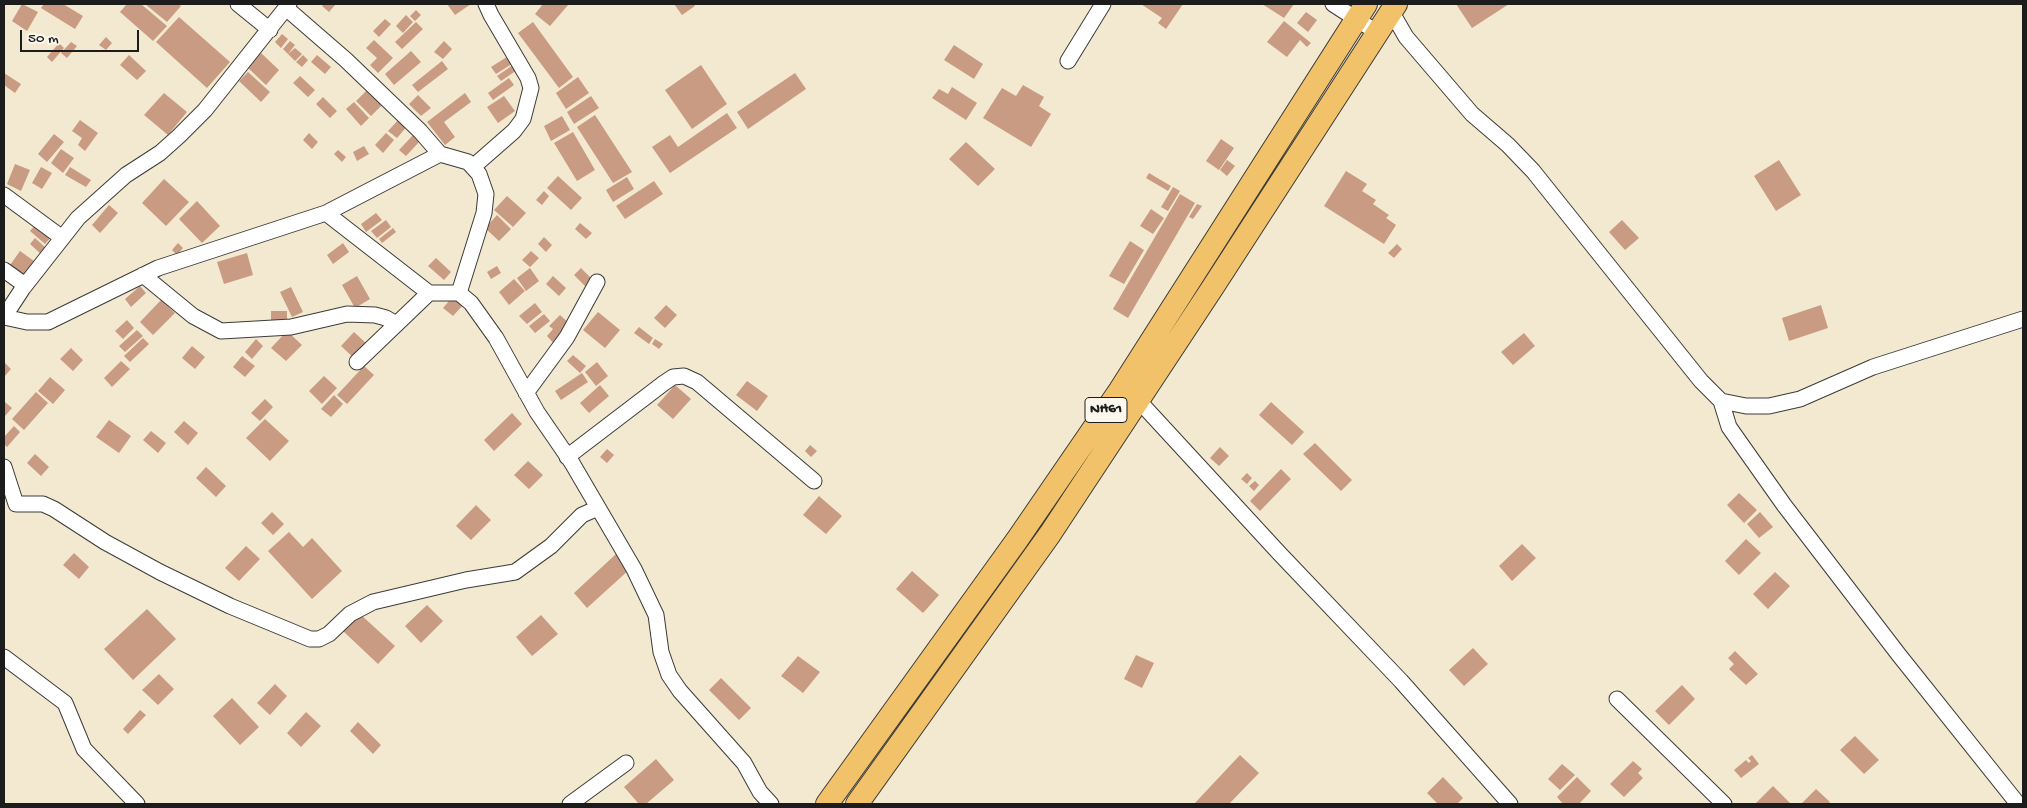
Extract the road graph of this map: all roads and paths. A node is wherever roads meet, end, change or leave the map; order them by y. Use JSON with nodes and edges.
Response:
{"nodes":[{"id":1,"x":238,"y":4,"type":"edge"},
{"id":2,"x":486,"y":4,"type":"edge"},
{"id":3,"x":1102,"y":4,"type":"edge"},
{"id":4,"x":1333,"y":4,"type":"edge"},
{"id":5,"x":287,"y":6,"type":"edge"},
{"id":6,"x":1393,"y":7,"type":"edge"},
{"id":7,"x":1361,"y":11,"type":"edge"},
{"id":8,"x":270,"y":30,"type":"junction"},
{"id":9,"x":1378,"y":33,"type":"junction"},
{"id":10,"x":1068,"y":60,"type":"dead end"},
{"id":11,"x":440,"y":154,"type":"junction"},
{"id":12,"x":474,"y":166,"type":"junction"},
{"id":13,"x":4,"y":195,"type":"edge"},
{"id":14,"x":326,"y":213,"type":"junction"},
{"id":15,"x":61,"y":237,"type":"junction"},
{"id":16,"x":4,"y":270,"type":"edge"},
{"id":17,"x":143,"y":275,"type":"junction"},
{"id":18,"x":597,"y":282,"type":"dead end"},
{"id":19,"x":25,"y":285,"type":"junction"},
{"id":20,"x":429,"y":293,"type":"junction"},
{"id":21,"x":459,"y":293,"type":"junction"},
{"id":22,"x":4,"y":317,"type":"edge"},
{"id":23,"x":2023,"y":319,"type":"edge"},
{"id":24,"x":396,"y":324,"type":"junction"},
{"id":25,"x":356,"y":362,"type":"dead end"},
{"id":26,"x":526,"y":393,"type":"junction"},
{"id":27,"x":1139,"y":401,"type":"junction"},
{"id":28,"x":1721,"y":401,"type":"junction"},
{"id":29,"x":567,"y":457,"type":"junction"},
{"id":30,"x":4,"y":467,"type":"edge"},
{"id":31,"x":814,"y":481,"type":"dead end"},
{"id":32,"x":598,"y":508,"type":"junction"},
{"id":33,"x":4,"y":657,"type":"edge"},
{"id":34,"x":1617,"y":698,"type":"dead end"},
{"id":35,"x":626,"y":763,"type":"dead end"},
{"id":36,"x":137,"y":804,"type":"edge"},
{"id":37,"x":570,"y":804,"type":"edge"},
{"id":38,"x":771,"y":804,"type":"edge"},
{"id":39,"x":828,"y":804,"type":"edge"},
{"id":40,"x":858,"y":804,"type":"edge"},
{"id":41,"x":1510,"y":804,"type":"edge"},
{"id":42,"x":1724,"y":804,"type":"edge"},
{"id":43,"x":2018,"y":804,"type":"edge"}],
"edges":[{"from":1,"to":8,"type":"street"},
{"from":2,"to":12,"type":"street"},
{"from":3,"to":10,"type":"street"},
{"from":4,"to":7,"type":"street"},
{"from":5,"to":8,"type":"street"},
{"from":5,"to":11,"type":"street"},
{"from":6,"to":9,"type":"highway","number":"NH61"},
{"from":6,"to":28,"type":"street"},
{"from":7,"to":9,"type":"street"},
{"from":7,"to":39,"type":"highway","number":"NH61"},
{"from":8,"to":15,"type":"street"},
{"from":9,"to":27,"type":"highway","number":"NH61"},
{"from":11,"to":12,"type":"street"},
{"from":11,"to":14,"type":"street"},
{"from":12,"to":21,"type":"street"},
{"from":13,"to":15,"type":"street"},
{"from":14,"to":17,"type":"street"},
{"from":14,"to":20,"type":"street"},
{"from":15,"to":19,"type":"street"},
{"from":16,"to":19,"type":"street"},
{"from":17,"to":22,"type":"street"},
{"from":17,"to":24,"type":"street"},
{"from":18,"to":26,"type":"street"},
{"from":19,"to":22,"type":"street"},
{"from":20,"to":21,"type":"street"},
{"from":20,"to":24,"type":"street"},
{"from":21,"to":26,"type":"street"},
{"from":23,"to":28,"type":"street"},
{"from":24,"to":25,"type":"street"},
{"from":26,"to":29,"type":"street"},
{"from":27,"to":40,"type":"highway","number":"NH61"},
{"from":27,"to":41,"type":"street"},
{"from":28,"to":43,"type":"street"},
{"from":29,"to":31,"type":"street"},
{"from":29,"to":32,"type":"street"},
{"from":30,"to":32,"type":"street"},
{"from":32,"to":38,"type":"street"},
{"from":33,"to":36,"type":"street"},
{"from":34,"to":42,"type":"street"},
{"from":35,"to":37,"type":"street"}]}
